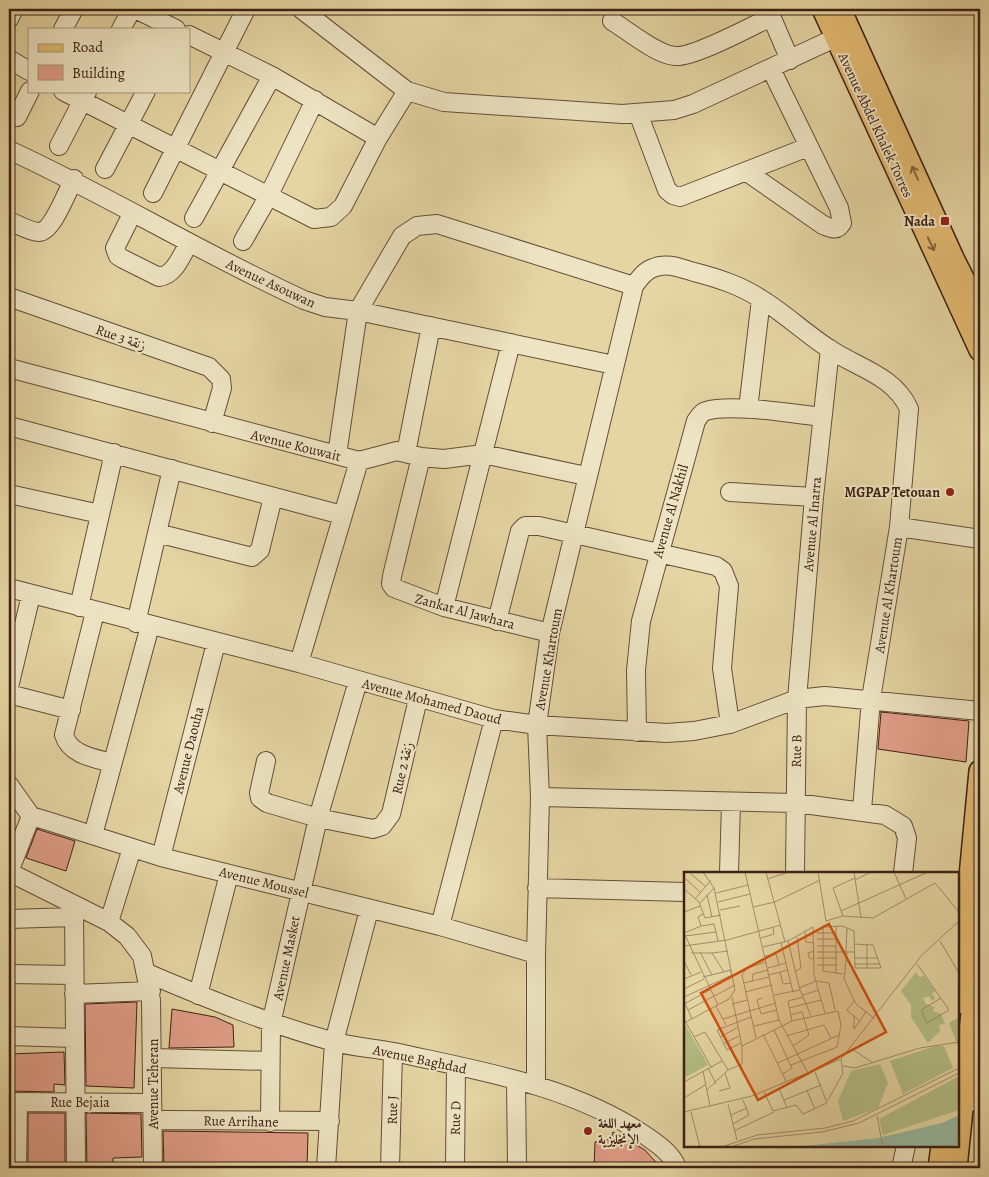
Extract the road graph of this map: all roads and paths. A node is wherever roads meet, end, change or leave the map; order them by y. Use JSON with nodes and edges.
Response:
{"nodes":[{"id":1,"x":14,"y":9,"type":"edge"},
{"id":2,"x":74,"y":9,"type":"edge"},
{"id":3,"x":133,"y":9,"type":"edge"},
{"id":4,"x":246,"y":9,"type":"edge"},
{"id":5,"x":301,"y":9,"type":"edge"},
{"id":6,"x":823,"y":9,"type":"edge"},
{"id":7,"x":840,"y":9,"type":"edge"},
{"id":8,"x":770,"y":13,"type":"edge"},
{"id":9,"x":9,"y":19,"type":"edge"},
{"id":10,"x":612,"y":21,"type":"dead end"},
{"id":11,"x":64,"y":28,"type":"edge"},
{"id":12,"x":122,"y":28,"type":"edge"},
{"id":13,"x":174,"y":28,"type":"edge"},
{"id":14,"x":843,"y":34,"type":"junction"},
{"id":15,"x":190,"y":36,"type":"edge"},
{"id":16,"x":224,"y":54,"type":"junction"},
{"id":17,"x":9,"y":59,"type":"edge"},
{"id":18,"x":790,"y":60,"type":"junction"},
{"id":19,"x":771,"y":69,"type":"junction"},
{"id":20,"x":28,"y":70,"type":"edge"},
{"id":21,"x":272,"y":76,"type":"junction"},
{"id":22,"x":407,"y":91,"type":"junction"},
{"id":23,"x":30,"y":92,"type":"edge"},
{"id":24,"x":66,"y":92,"type":"edge"},
{"id":25,"x":145,"y":92,"type":"edge"},
{"id":26,"x":84,"y":97,"type":"edge"},
{"id":27,"x":315,"y":100,"type":"junction"},
{"id":28,"x":638,"y":113,"type":"junction"},
{"id":29,"x":17,"y":117,"type":"dead end"},
{"id":30,"x":128,"y":125,"type":"junction"},
{"id":31,"x":378,"y":138,"type":"junction"},
{"id":32,"x":58,"y":146,"type":"dead end"},
{"id":33,"x":808,"y":147,"type":"junction"},
{"id":34,"x":174,"y":148,"type":"junction"},
{"id":35,"x":9,"y":150,"type":"edge"},
{"id":36,"x":105,"y":169,"type":"dead end"},
{"id":37,"x":220,"y":172,"type":"junction"},
{"id":38,"x":747,"y":172,"type":"junction"},
{"id":39,"x":74,"y":179,"type":"junction"},
{"id":40,"x":153,"y":193,"type":"dead end"},
{"id":41,"x":268,"y":197,"type":"junction"},
{"id":42,"x":132,"y":214,"type":"junction"},
{"id":43,"x":194,"y":218,"type":"dead end"},
{"id":44,"x":9,"y":221,"type":"edge"},
{"id":45,"x":243,"y":241,"type":"dead end"},
{"id":46,"x":189,"y":243,"type":"junction"},
{"id":47,"x":634,"y":286,"type":"junction"},
{"id":48,"x":9,"y":297,"type":"edge"},
{"id":49,"x":761,"y":299,"type":"junction"},
{"id":50,"x":979,"y":308,"type":"edge"},
{"id":51,"x":358,"y":311,"type":"junction"},
{"id":52,"x":431,"y":326,"type":"junction"},
{"id":53,"x":511,"y":343,"type":"junction"},
{"id":54,"x":830,"y":350,"type":"junction"},
{"id":55,"x":980,"y":350,"type":"edge"},
{"id":56,"x":614,"y":365,"type":"junction"},
{"id":57,"x":9,"y":368,"type":"edge"},
{"id":58,"x":748,"y":409,"type":"junction"},
{"id":59,"x":822,"y":417,"type":"junction"},
{"id":60,"x":212,"y":423,"type":"junction"},
{"id":61,"x":9,"y":426,"type":"edge"},
{"id":62,"x":114,"y":453,"type":"junction"},
{"id":63,"x":483,"y":454,"type":"junction"},
{"id":64,"x":337,"y":455,"type":"junction"},
{"id":65,"x":414,"y":455,"type":"junction"},
{"id":66,"x":359,"y":461,"type":"junction"},
{"id":67,"x":172,"y":469,"type":"junction"},
{"id":68,"x":586,"y":476,"type":"junction"},
{"id":69,"x":730,"y":492,"type":"dead end"},
{"id":70,"x":9,"y":494,"type":"edge"},
{"id":71,"x":273,"y":497,"type":"junction"},
{"id":72,"x":814,"y":497,"type":"junction"},
{"id":73,"x":100,"y":514,"type":"junction"},
{"id":74,"x":342,"y":515,"type":"junction"},
{"id":75,"x":898,"y":527,"type":"junction"},
{"id":76,"x":157,"y":533,"type":"junction"},
{"id":77,"x":575,"y":534,"type":"junction"},
{"id":78,"x":980,"y":539,"type":"edge"},
{"id":79,"x":658,"y":553,"type":"junction"},
{"id":80,"x":9,"y":588,"type":"edge"},
{"id":81,"x":31,"y":595,"type":"junction"},
{"id":82,"x":444,"y":607,"type":"junction"},
{"id":83,"x":87,"y":610,"type":"junction"},
{"id":84,"x":497,"y":621,"type":"junction"},
{"id":85,"x":143,"y":624,"type":"junction"},
{"id":86,"x":550,"y":633,"type":"junction"},
{"id":87,"x":216,"y":643,"type":"junction"},
{"id":88,"x":299,"y":663,"type":"junction"},
{"id":89,"x":358,"y":681,"type":"junction"},
{"id":90,"x":9,"y":684,"type":"edge"},
{"id":91,"x":418,"y":698,"type":"junction"},
{"id":92,"x":796,"y":699,"type":"junction"},
{"id":93,"x":871,"y":699,"type":"junction"},
{"id":94,"x":70,"y":710,"type":"junction"},
{"id":95,"x":980,"y":711,"type":"edge"},
{"id":96,"x":494,"y":719,"type":"junction"},
{"id":97,"x":730,"y":724,"type":"junction"},
{"id":98,"x":537,"y":725,"type":"junction"},
{"id":99,"x":637,"y":732,"type":"junction"},
{"id":100,"x":266,"y":761,"type":"dead end"},
{"id":101,"x":112,"y":764,"type":"junction"},
{"id":102,"x":980,"y":771,"type":"edge"},
{"id":103,"x":9,"y":785,"type":"edge"},
{"id":104,"x":540,"y":797,"type":"junction"},
{"id":105,"x":731,"y":803,"type":"junction"},
{"id":106,"x":796,"y":803,"type":"junction"},
{"id":107,"x":862,"y":810,"type":"junction"},
{"id":108,"x":31,"y":816,"type":"junction"},
{"id":109,"x":318,"y":818,"type":"junction"},
{"id":110,"x":93,"y":835,"type":"junction"},
{"id":111,"x":132,"y":848,"type":"junction"},
{"id":112,"x":161,"y":857,"type":"junction"},
{"id":113,"x":9,"y":872,"type":"edge"},
{"id":114,"x":729,"y":872,"type":"edge"},
{"id":115,"x":795,"y":872,"type":"edge"},
{"id":116,"x":902,"y":872,"type":"edge"},
{"id":117,"x":229,"y":874,"type":"junction"},
{"id":118,"x":537,"y":888,"type":"junction"},
{"id":119,"x":300,"y":891,"type":"junction"},
{"id":120,"x":684,"y":892,"type":"edge"},
{"id":121,"x":962,"y":903,"type":"edge"},
{"id":122,"x":370,"y":910,"type":"junction"},
{"id":123,"x":74,"y":912,"type":"junction"},
{"id":124,"x":9,"y":919,"type":"edge"},
{"id":125,"x":109,"y":922,"type":"junction"},
{"id":126,"x":440,"y":926,"type":"junction"},
{"id":127,"x":967,"y":941,"type":"edge"},
{"id":128,"x":536,"y":954,"type":"junction"},
{"id":129,"x":147,"y":973,"type":"junction"},
{"id":130,"x":9,"y":974,"type":"edge"},
{"id":131,"x":74,"y":975,"type":"junction"},
{"id":132,"x":978,"y":981,"type":"edge"},
{"id":133,"x":74,"y":994,"type":"junction"},
{"id":134,"x":198,"y":994,"type":"junction"},
{"id":135,"x":151,"y":995,"type":"junction"},
{"id":136,"x":959,"y":996,"type":"edge"},
{"id":137,"x":271,"y":1024,"type":"junction"},
{"id":138,"x":9,"y":1036,"type":"edge"},
{"id":139,"x":74,"y":1038,"type":"junction"},
{"id":140,"x":334,"y":1042,"type":"junction"},
{"id":141,"x":393,"y":1052,"type":"junction"},
{"id":142,"x":153,"y":1058,"type":"junction"},
{"id":143,"x":270,"y":1061,"type":"junction"},
{"id":144,"x":456,"y":1067,"type":"junction"},
{"id":145,"x":516,"y":1080,"type":"junction"},
{"id":146,"x":536,"y":1084,"type":"junction"},
{"id":147,"x":967,"y":1101,"type":"edge"},
{"id":148,"x":13,"y":1102,"type":"edge"},
{"id":149,"x":75,"y":1102,"type":"junction"},
{"id":150,"x":152,"y":1103,"type":"junction"},
{"id":151,"x":330,"y":1121,"type":"junction"},
{"id":152,"x":153,"y":1122,"type":"junction"},
{"id":153,"x":270,"y":1122,"type":"junction"},
{"id":154,"x":906,"y":1147,"type":"edge"},
{"id":155,"x":942,"y":1147,"type":"edge"},
{"id":156,"x":17,"y":1168,"type":"edge"},
{"id":157,"x":76,"y":1168,"type":"edge"},
{"id":158,"x":153,"y":1168,"type":"edge"},
{"id":159,"x":326,"y":1168,"type":"edge"},
{"id":160,"x":390,"y":1168,"type":"edge"},
{"id":161,"x":455,"y":1168,"type":"edge"},
{"id":162,"x":517,"y":1168,"type":"edge"},
{"id":163,"x":677,"y":1168,"type":"edge"},
{"id":164,"x":901,"y":1168,"type":"edge"},
{"id":165,"x":938,"y":1168,"type":"edge"},
{"id":166,"x":956,"y":1168,"type":"edge"}],
"edges":[{"from":1,"to":9,"type":"street"},
{"from":2,"to":11,"type":"street"},
{"from":3,"to":12,"type":"street"},
{"from":3,"to":13,"type":"street"},
{"from":4,"to":16,"type":"street"},
{"from":5,"to":22,"type":"street"},
{"from":6,"to":14,"type":"main road","name":"Avenue Abdel Khalek Torres"},
{"from":7,"to":14,"type":"main road","name":"Avenue Abdel Khalek Torres"},
{"from":8,"to":10,"type":"street"},
{"from":8,"to":18,"type":"street"},
{"from":14,"to":18,"type":"street"},
{"from":50,"to":14,"type":"main road","name":"Avenue Abdel Khalek Torres","one_way":true},
{"from":14,"to":55,"type":"main road","name":"Avenue Abdel Khalek Torres","one_way":true},
{"from":15,"to":16,"type":"street"},
{"from":16,"to":21,"type":"street"},
{"from":16,"to":34,"type":"street"},
{"from":17,"to":20,"type":"street"},
{"from":18,"to":19,"type":"street"},
{"from":19,"to":28,"type":"street"},
{"from":19,"to":33,"type":"street"},
{"from":21,"to":27,"type":"street"},
{"from":21,"to":37,"type":"street"},
{"from":22,"to":28,"type":"street"},
{"from":22,"to":31,"type":"street"},
{"from":23,"to":29,"type":"street"},
{"from":24,"to":26,"type":"street"},
{"from":25,"to":30,"type":"street"},
{"from":26,"to":30,"type":"street"},
{"from":26,"to":32,"type":"street"},
{"from":27,"to":31,"type":"street"},
{"from":27,"to":41,"type":"street"},
{"from":28,"to":38,"type":"street"},
{"from":30,"to":34,"type":"street"},
{"from":30,"to":36,"type":"street"},
{"from":31,"to":41,"type":"street"},
{"from":33,"to":38,"type":"street"},
{"from":33,"to":38,"type":"street"},
{"from":34,"to":37,"type":"street"},
{"from":34,"to":40,"type":"street"},
{"from":35,"to":39,"type":"street","name":"Avenue Asouwan"},
{"from":37,"to":41,"type":"street"},
{"from":37,"to":43,"type":"street"},
{"from":39,"to":42,"type":"street","name":"Avenue Asouwan"},
{"from":39,"to":44,"type":"street"},
{"from":41,"to":45,"type":"street"},
{"from":42,"to":46,"type":"street","name":"Avenue Asouwan"},
{"from":42,"to":46,"type":"street"},
{"from":46,"to":51,"type":"street","name":"Avenue Asouwan"},
{"from":47,"to":49,"type":"street"},
{"from":47,"to":51,"type":"street"},
{"from":47,"to":56,"type":"street","name":"Avenue Khartoum"},
{"from":48,"to":60,"type":"street","name":"Rue 3 زنقة"},
{"from":49,"to":54,"type":"street"},
{"from":49,"to":58,"type":"street"},
{"from":51,"to":52,"type":"street","name":"Avenue Asouwan"},
{"from":51,"to":64,"type":"street"},
{"from":52,"to":53,"type":"street","name":"Avenue Asouwan"},
{"from":52,"to":65,"type":"street"},
{"from":53,"to":56,"type":"street","name":"Avenue Asouwan"},
{"from":53,"to":63,"type":"street"},
{"from":54,"to":59,"type":"street","name":"Avenue Al Inarra"},
{"from":54,"to":75,"type":"street","name":"Avenue Al Khartoum"},
{"from":56,"to":68,"type":"street","name":"Avenue Khartoum"},
{"from":57,"to":60,"type":"street","name":"Avenue Kouwait"},
{"from":58,"to":59,"type":"street","name":"Avenue Al Nakhil"},
{"from":58,"to":79,"type":"street","name":"Avenue Al Nakhil"},
{"from":59,"to":72,"type":"street","name":"Avenue Al Inarra"},
{"from":60,"to":64,"type":"street","name":"Avenue Kouwait"},
{"from":61,"to":62,"type":"street"},
{"from":62,"to":67,"type":"street"},
{"from":62,"to":73,"type":"street"},
{"from":63,"to":65,"type":"street","name":"Avenue Kouwait"},
{"from":63,"to":68,"type":"street","name":"Avenue Kouwait"},
{"from":63,"to":82,"type":"street"},
{"from":64,"to":66,"type":"street","name":"Avenue Kouwait"},
{"from":65,"to":66,"type":"street","name":"Avenue Kouwait"},
{"from":65,"to":82,"type":"street","name":"Zankat Al Jawhara"},
{"from":66,"to":74,"type":"street"},
{"from":67,"to":71,"type":"street"},
{"from":67,"to":76,"type":"street"},
{"from":68,"to":77,"type":"street","name":"Avenue Khartoum"},
{"from":69,"to":72,"type":"street"},
{"from":70,"to":73,"type":"street"},
{"from":71,"to":74,"type":"street"},
{"from":71,"to":76,"type":"street"},
{"from":72,"to":92,"type":"street","name":"Avenue Al Inarra"},
{"from":73,"to":83,"type":"street"},
{"from":74,"to":88,"type":"street"},
{"from":75,"to":78,"type":"street"},
{"from":75,"to":93,"type":"street","name":"Avenue Al Khartoum"},
{"from":76,"to":85,"type":"street"},
{"from":77,"to":79,"type":"street"},
{"from":77,"to":84,"type":"street"},
{"from":77,"to":86,"type":"street","name":"Avenue Khartoum"},
{"from":79,"to":97,"type":"street"},
{"from":79,"to":99,"type":"street","name":"Avenue Al Nakhil"},
{"from":80,"to":81,"type":"street","name":"Avenue Mohamed Daoud"},
{"from":81,"to":83,"type":"street","name":"Avenue Mohamed Daoud"},
{"from":81,"to":90,"type":"street"},
{"from":82,"to":84,"type":"street","name":"Zankat Al Jawhara"},
{"from":83,"to":85,"type":"street","name":"Avenue Mohamed Daoud"},
{"from":83,"to":94,"type":"street"},
{"from":84,"to":86,"type":"street","name":"Zankat Al Jawhara"},
{"from":85,"to":87,"type":"street","name":"Avenue Mohamed Daoud"},
{"from":85,"to":101,"type":"street"},
{"from":86,"to":98,"type":"street","name":"Avenue Khartoum"},
{"from":87,"to":88,"type":"street","name":"Avenue Mohamed Daoud"},
{"from":87,"to":112,"type":"street","name":"Avenue Daouha"},
{"from":88,"to":89,"type":"street","name":"Avenue Mohamed Daoud"},
{"from":89,"to":91,"type":"street","name":"Avenue Mohamed Daoud"},
{"from":89,"to":109,"type":"street","name":"Avenue Masket"},
{"from":90,"to":94,"type":"street"},
{"from":91,"to":96,"type":"street","name":"Avenue Mohamed Daoud"},
{"from":91,"to":109,"type":"street","name":"Rue 2 زنقة"},
{"from":92,"to":93,"type":"street","name":"Avenue Mohamed Daoud"},
{"from":92,"to":97,"type":"street","name":"Avenue Mohamed Daoud"},
{"from":92,"to":106,"type":"street","name":"Rue B"},
{"from":93,"to":95,"type":"street","name":"Avenue Mohamed Daoud"},
{"from":93,"to":107,"type":"street","name":"Avenue Al Khartoum"},
{"from":94,"to":101,"type":"street"},
{"from":96,"to":98,"type":"street","name":"Avenue Mohamed Daoud"},
{"from":96,"to":126,"type":"street"},
{"from":97,"to":99,"type":"street","name":"Avenue Mohamed Daoud"},
{"from":98,"to":99,"type":"street","name":"Avenue Mohamed Daoud"},
{"from":98,"to":104,"type":"street","name":"Avenue Khartoum"},
{"from":100,"to":109,"type":"street"},
{"from":101,"to":110,"type":"street"},
{"from":102,"to":121,"type":"main road"},
{"from":103,"to":108,"type":"street"},
{"from":104,"to":105,"type":"street"},
{"from":104,"to":118,"type":"street","name":"Avenue Khartoum"},
{"from":105,"to":106,"type":"street"},
{"from":105,"to":114,"type":"street"},
{"from":106,"to":107,"type":"street"},
{"from":106,"to":115,"type":"street","name":"Rue B"},
{"from":107,"to":116,"type":"street"},
{"from":108,"to":110,"type":"street","name":"Avenue Moussel"},
{"from":108,"to":113,"type":"street"},
{"from":109,"to":119,"type":"street","name":"Avenue Masket"},
{"from":110,"to":111,"type":"street","name":"Avenue Moussel"},
{"from":111,"to":112,"type":"street","name":"Avenue Moussel"},
{"from":111,"to":125,"type":"street"},
{"from":112,"to":117,"type":"street","name":"Avenue Moussel"},
{"from":113,"to":123,"type":"street","name":"Avenue Teheran"},
{"from":117,"to":119,"type":"street","name":"Avenue Moussel"},
{"from":117,"to":134,"type":"street"},
{"from":118,"to":120,"type":"street"},
{"from":118,"to":128,"type":"street","name":"Avenue Khartoum"},
{"from":119,"to":122,"type":"street","name":"Avenue Moussel"},
{"from":119,"to":137,"type":"street","name":"Avenue Masket"},
{"from":121,"to":127,"type":"main road"},
{"from":122,"to":126,"type":"street","name":"Avenue Moussel"},
{"from":122,"to":140,"type":"street"},
{"from":123,"to":124,"type":"street"},
{"from":123,"to":125,"type":"street","name":"Avenue Teheran"},
{"from":123,"to":131,"type":"street"},
{"from":125,"to":129,"type":"street","name":"Avenue Teheran"},
{"from":126,"to":128,"type":"street","name":"Avenue Moussel"},
{"from":127,"to":132,"type":"main road"},
{"from":127,"to":136,"type":"main road"},
{"from":128,"to":146,"type":"street","name":"Avenue Khartoum"},
{"from":129,"to":134,"type":"street","name":"Avenue Baghdad"},
{"from":129,"to":135,"type":"street","name":"Avenue Teheran"},
{"from":130,"to":131,"type":"street"},
{"from":131,"to":133,"type":"street"},
{"from":132,"to":147,"type":"main road"},
{"from":133,"to":135,"type":"street"},
{"from":133,"to":139,"type":"street"},
{"from":134,"to":137,"type":"street","name":"Avenue Baghdad"},
{"from":135,"to":142,"type":"street","name":"Avenue Teheran"},
{"from":137,"to":140,"type":"street","name":"Avenue Baghdad"},
{"from":137,"to":143,"type":"street","name":"Avenue Masket"},
{"from":138,"to":139,"type":"street"},
{"from":139,"to":149,"type":"street"},
{"from":140,"to":141,"type":"street","name":"Avenue Baghdad"},
{"from":140,"to":151,"type":"street"},
{"from":141,"to":144,"type":"street","name":"Avenue Baghdad"},
{"from":141,"to":160,"type":"street","name":"Rue J"},
{"from":142,"to":143,"type":"street"},
{"from":142,"to":150,"type":"street","name":"Avenue Teheran"},
{"from":143,"to":153,"type":"street","name":"Avenue Masket"},
{"from":144,"to":145,"type":"street","name":"Avenue Baghdad"},
{"from":144,"to":161,"type":"street","name":"Rue D"},
{"from":145,"to":146,"type":"street","name":"Avenue Baghdad"},
{"from":145,"to":162,"type":"street"},
{"from":146,"to":163,"type":"street","name":"Avenue Baghdad"},
{"from":147,"to":166,"type":"main road"},
{"from":148,"to":149,"type":"street","name":"Rue Bejaia"},
{"from":148,"to":156,"type":"street"},
{"from":149,"to":150,"type":"street","name":"Rue Bejaia"},
{"from":149,"to":157,"type":"street"},
{"from":150,"to":152,"type":"street","name":"Avenue Teheran"},
{"from":151,"to":153,"type":"street","name":"Rue Arrihane"},
{"from":151,"to":159,"type":"street"},
{"from":152,"to":153,"type":"street","name":"Rue Arrihane"},
{"from":152,"to":158,"type":"street","name":"Avenue Teheran"},
{"from":154,"to":164,"type":"street"},
{"from":155,"to":165,"type":"main road"}]}
